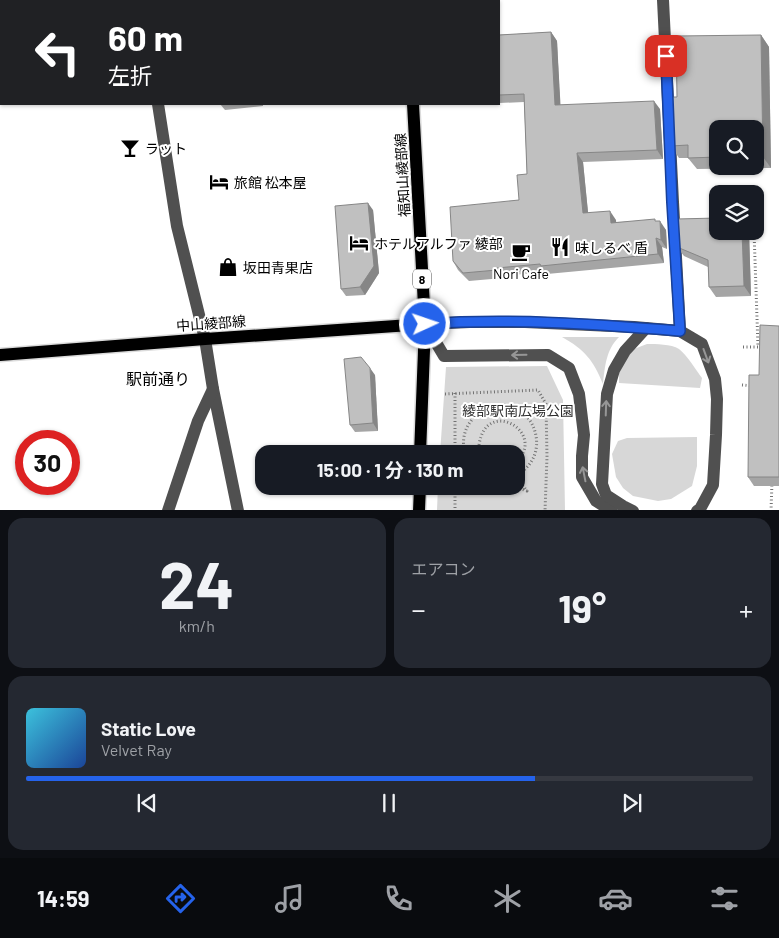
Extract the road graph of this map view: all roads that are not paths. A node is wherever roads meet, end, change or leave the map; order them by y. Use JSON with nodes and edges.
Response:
{"nodes":[{"id":1,"x":663,"y":0,"type":"edge"},
{"id":2,"x":158,"y":105,"type":"edge"},
{"id":3,"x":413,"y":105,"type":"edge"},
{"id":4,"x":425,"y":324,"type":"junction"},
{"id":5,"x":646,"y":328,"type":"junction"},
{"id":6,"x":680,"y":331,"type":"junction"},
{"id":7,"x":205,"y":339,"type":"junction"},
{"id":8,"x":0,"y":355,"type":"edge"},
{"id":9,"x":213,"y":389,"type":"junction"},
{"id":10,"x":420,"y":445,"type":"edge"},
{"id":11,"x":420,"y":495,"type":"edge"},
{"id":12,"x":168,"y":510,"type":"edge"},
{"id":13,"x":238,"y":510,"type":"edge"},
{"id":14,"x":419,"y":510,"type":"edge"},
{"id":15,"x":612,"y":510,"type":"edge"},
{"id":16,"x":633,"y":510,"type":"edge"},
{"id":17,"x":698,"y":510,"type":"edge"}],
"edges":[{"from":1,"to":6,"type":"street"},
{"from":2,"to":7,"type":"street"},
{"from":3,"to":4,"type":"main road","name":"福知山綾部線","number":"8"},
{"from":4,"to":5,"type":"street"},
{"from":4,"to":7,"type":"main road","name":"中山綾部線"},
{"from":4,"to":10,"type":"main road","name":"福知山綾部線","number":"8"},
{"from":15,"to":4,"type":"street","one_way":true},
{"from":5,"to":6,"type":"street"},
{"from":16,"to":5,"type":"street","one_way":true},
{"from":6,"to":17,"type":"street","one_way":true},
{"from":7,"to":8,"type":"main road","name":"中山綾部線"},
{"from":7,"to":9,"type":"street"},
{"from":9,"to":12,"type":"street"},
{"from":9,"to":13,"type":"street"},
{"from":11,"to":14,"type":"main road"}]}
